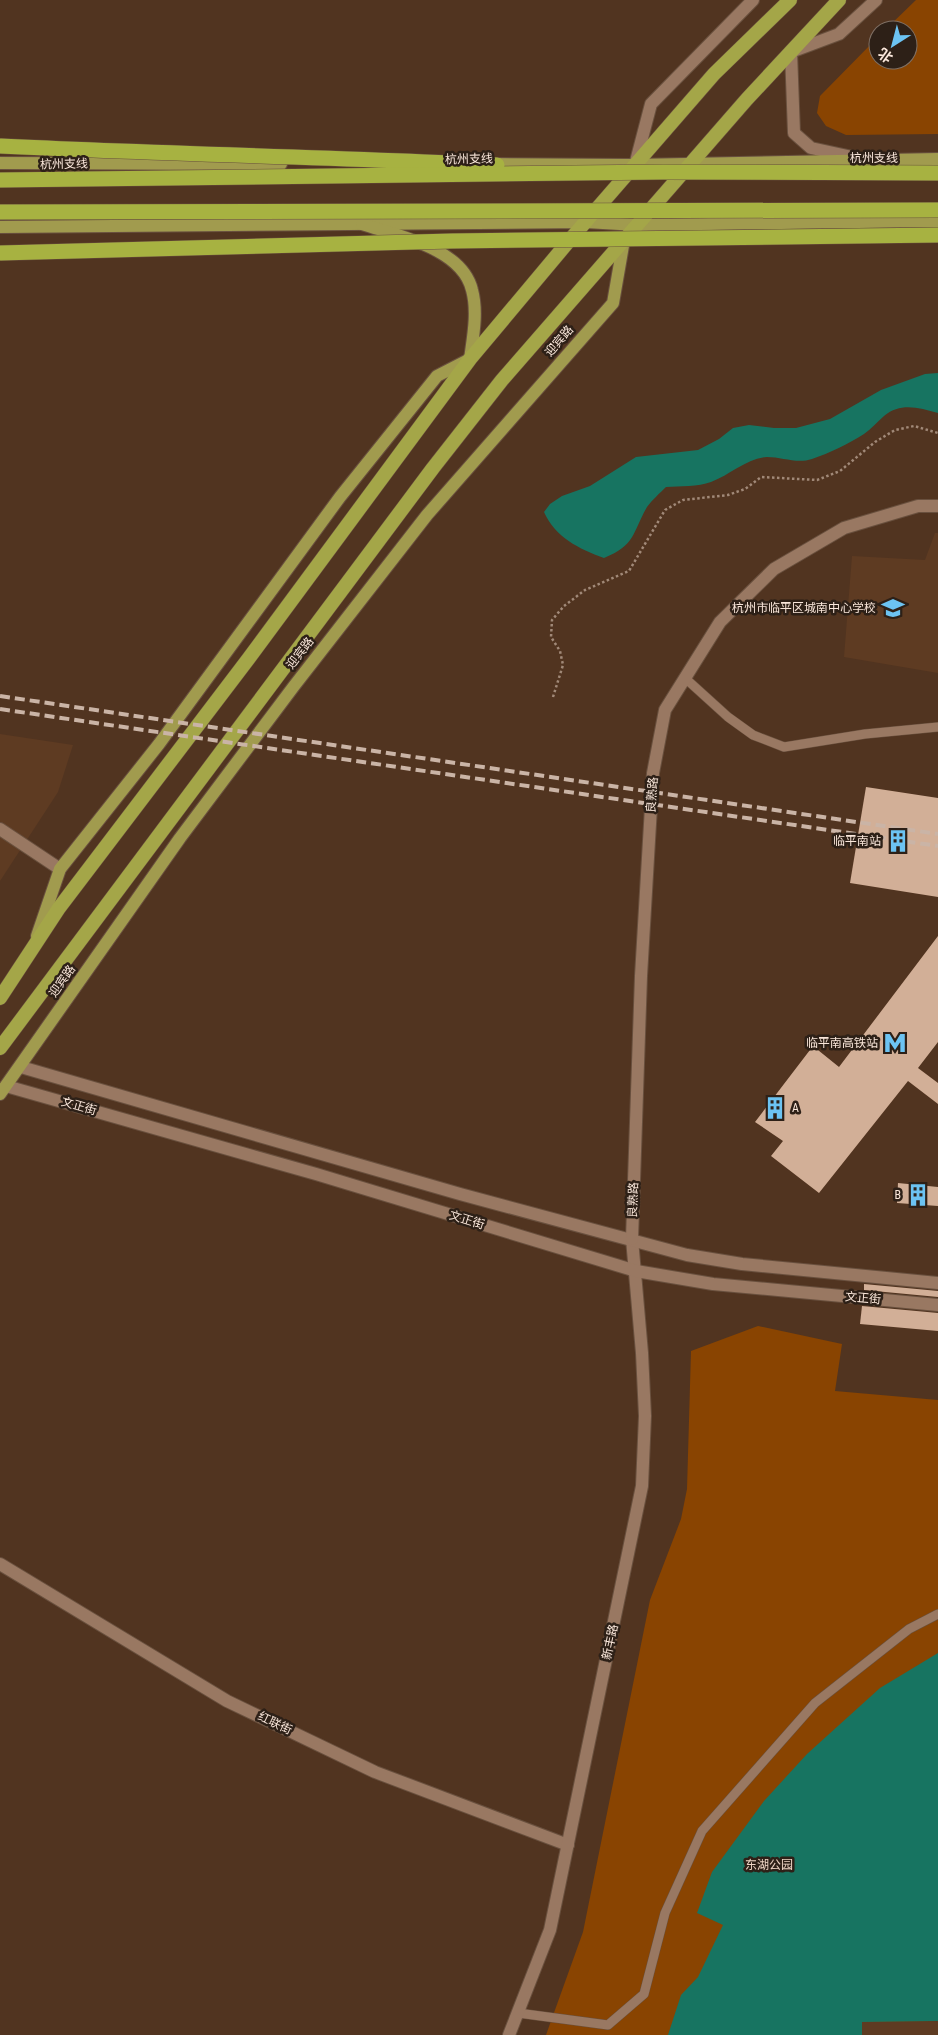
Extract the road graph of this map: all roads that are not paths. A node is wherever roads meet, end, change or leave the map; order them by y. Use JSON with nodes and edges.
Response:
{"nodes":[{"id":1,"x":753,"y":0,"type":"edge"},
{"id":2,"x":790,"y":0,"type":"edge"},
{"id":3,"x":839,"y":0,"type":"edge"},
{"id":4,"x":876,"y":0,"type":"edge"},
{"id":5,"x":791,"y":52,"type":"junction"},
{"id":6,"x":0,"y":146,"type":"edge"},
{"id":7,"x":938,"y":159,"type":"edge"},
{"id":8,"x":871,"y":161,"type":"junction"},
{"id":9,"x":0,"y":163,"type":"edge"},
{"id":10,"x":691,"y":164,"type":"junction"},
{"id":11,"x":636,"y":165,"type":"junction"},
{"id":12,"x":663,"y":172,"type":"junction"},
{"id":13,"x":938,"y":173,"type":"edge"},
{"id":14,"x":0,"y":180,"type":"edge"},
{"id":15,"x":938,"y":210,"type":"edge"},
{"id":16,"x":0,"y":212,"type":"edge"},
{"id":17,"x":586,"y":222,"type":"junction"},
{"id":18,"x":938,"y":222,"type":"edge"},
{"id":19,"x":362,"y":224,"type":"junction"},
{"id":20,"x":637,"y":225,"type":"junction"},
{"id":21,"x":0,"y":228,"type":"edge"},
{"id":22,"x":938,"y":235,"type":"edge"},
{"id":23,"x":624,"y":240,"type":"junction"},
{"id":24,"x":0,"y":253,"type":"edge"},
{"id":25,"x":470,"y":359,"type":"junction"},
{"id":26,"x":938,"y":506,"type":"edge"},
{"id":27,"x":685,"y":678,"type":"junction"},
{"id":28,"x":938,"y":727,"type":"edge"},
{"id":29,"x":0,"y":829,"type":"edge"},
{"id":30,"x":60,"y":869,"type":"junction"},
{"id":31,"x":33,"y":948,"type":"junction"},
{"id":32,"x":0,"y":998,"type":"edge"},
{"id":33,"x":0,"y":1048,"type":"edge"},
{"id":34,"x":21,"y":1066,"type":"junction"},
{"id":35,"x":3,"y":1090,"type":"edge"},
{"id":36,"x":632,"y":1239,"type":"junction"},
{"id":37,"x":636,"y":1271,"type":"junction"},
{"id":38,"x":938,"y":1283,"type":"edge"},
{"id":39,"x":938,"y":1305,"type":"edge"},
{"id":40,"x":0,"y":1564,"type":"edge"},
{"id":41,"x":938,"y":1614,"type":"edge"},
{"id":42,"x":568,"y":1845,"type":"junction"},
{"id":43,"x":518,"y":2013,"type":"junction"},
{"id":44,"x":509,"y":2035,"type":"edge"}],
"edges":[{"from":1,"to":11,"type":"main road"},
{"from":2,"to":11,"type":"highway"},
{"from":3,"to":5,"type":"highway","name":"迎宾路"},
{"from":4,"to":5,"type":"main road"},
{"from":5,"to":8,"type":"main road"},
{"from":5,"to":10,"type":"highway","name":"迎宾路"},
{"from":6,"to":12,"type":"highway","bridge":true},
{"from":7,"to":8,"type":"main road"},
{"from":8,"to":10,"type":"main road"},
{"from":9,"to":11,"type":"main road"},
{"from":10,"to":11,"type":"main road"},
{"from":10,"to":20,"type":"highway","name":"迎宾路"},
{"from":11,"to":17,"type":"highway"},
{"from":12,"to":13,"type":"highway","name":"杭州支线","bridge":true},
{"from":12,"to":14,"type":"highway","name":"杭州支线","bridge":true},
{"from":15,"to":16,"type":"highway","bridge":true},
{"from":17,"to":19,"type":"main road"},
{"from":17,"to":20,"type":"main road"},
{"from":17,"to":25,"type":"highway"},
{"from":18,"to":20,"type":"main road"},
{"from":19,"to":21,"type":"main road"},
{"from":19,"to":25,"type":"main road"},
{"from":20,"to":23,"type":"highway","name":"迎宾路"},
{"from":22,"to":24,"type":"highway","bridge":true},
{"from":23,"to":33,"type":"highway","name":"迎宾路"},
{"from":23,"to":34,"type":"main road","name":"迎宾路"},
{"from":25,"to":30,"type":"main road"},
{"from":25,"to":31,"type":"highway"},
{"from":26,"to":27,"type":"main road","name":"良熟路"},
{"from":27,"to":28,"type":"lane"},
{"from":27,"to":36,"type":"main road","name":"良熟路"},
{"from":29,"to":30,"type":"main road"},
{"from":30,"to":31,"type":"main road"},
{"from":31,"to":32,"type":"highway"},
{"from":34,"to":35,"type":"main road","name":"迎宾路"},
{"from":34,"to":36,"type":"main road","name":"文正街"},
{"from":35,"to":37,"type":"main road","name":"文正街"},
{"from":36,"to":37,"type":"main road","name":"新丰路"},
{"from":36,"to":38,"type":"main road","name":"文正街"},
{"from":37,"to":39,"type":"main road","name":"文正街"},
{"from":37,"to":42,"type":"main road","name":"新丰路"},
{"from":40,"to":42,"type":"main road","name":"红联街"},
{"from":41,"to":43,"type":"lane"},
{"from":42,"to":43,"type":"main road","name":"新丰路"},
{"from":43,"to":44,"type":"main road","name":"新丰路"}]}
